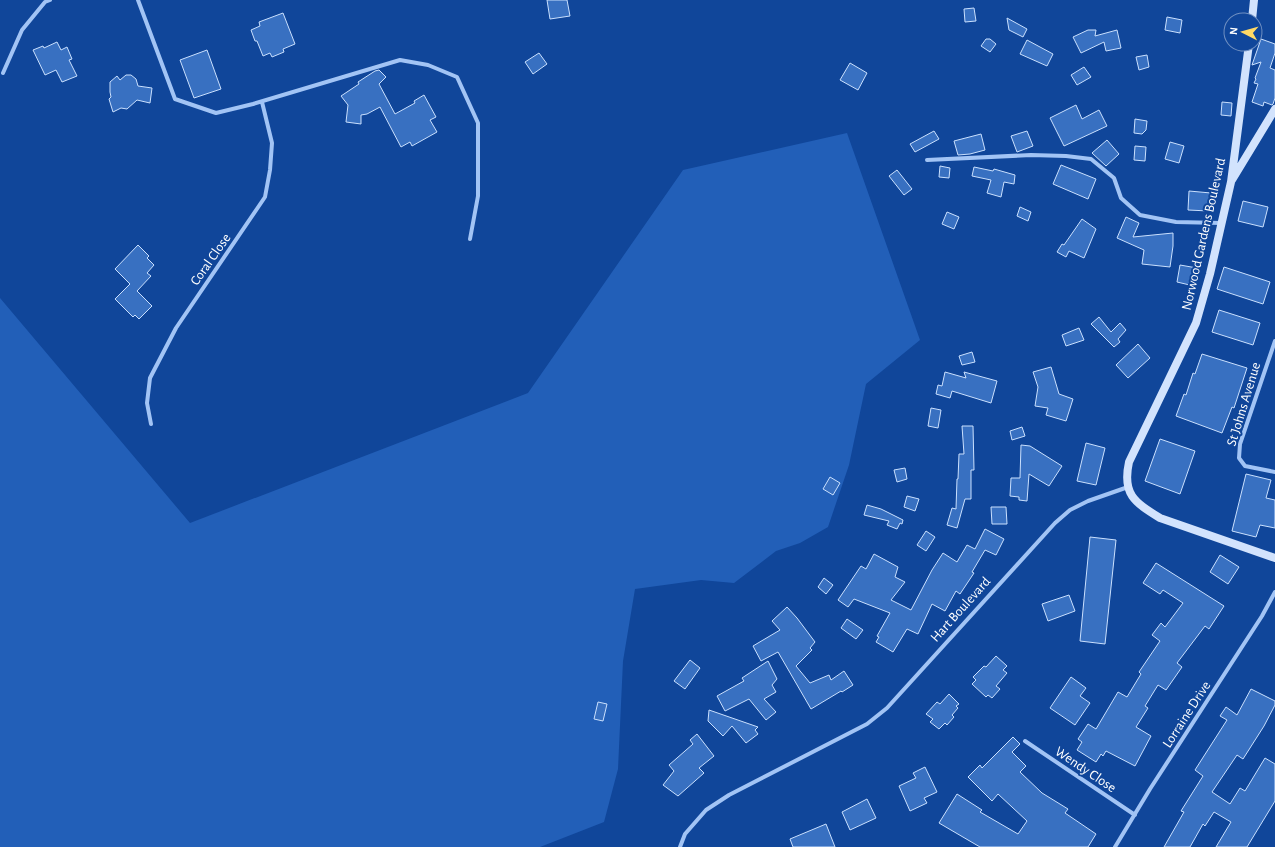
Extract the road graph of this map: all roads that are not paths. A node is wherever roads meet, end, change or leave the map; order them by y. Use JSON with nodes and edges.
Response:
{"nodes":[{"id":1,"x":50,"y":0,"type":"edge"},
{"id":2,"x":138,"y":0,"type":"edge"},
{"id":3,"x":1254,"y":0,"type":"edge"},
{"id":4,"x":1253,"y":12,"type":"edge"},
{"id":5,"x":1248,"y":52,"type":"edge"},
{"id":6,"x":3,"y":73,"type":"dead end"},
{"id":7,"x":262,"y":102,"type":"junction"},
{"id":8,"x":1275,"y":110,"type":"edge"},
{"id":9,"x":926,"y":160,"type":"dead end"},
{"id":10,"x":1230,"y":182,"type":"junction"},
{"id":11,"x":1221,"y":223,"type":"junction"},
{"id":12,"x":470,"y":239,"type":"dead end"},
{"id":13,"x":1275,"y":341,"type":"edge"},
{"id":14,"x":1274,"y":349,"type":"edge"},
{"id":15,"x":151,"y":424,"type":"dead end"},
{"id":16,"x":1275,"y":472,"type":"edge"},
{"id":17,"x":1128,"y":487,"type":"junction"},
{"id":18,"x":1275,"y":558,"type":"edge"},
{"id":19,"x":1275,"y":592,"type":"edge"},
{"id":20,"x":1025,"y":741,"type":"dead end"},
{"id":21,"x":1135,"y":815,"type":"junction"},
{"id":22,"x":680,"y":847,"type":"edge"},
{"id":23,"x":1115,"y":847,"type":"edge"}],
"edges":[{"from":1,"to":6,"type":"street"},
{"from":2,"to":7,"type":"street"},
{"from":3,"to":4,"type":"street"},
{"from":5,"to":10,"type":"street","name":"Norwood Gardens Boulevard"},
{"from":7,"to":12,"type":"street"},
{"from":7,"to":15,"type":"street","name":"Coral Close"},
{"from":8,"to":10,"type":"street"},
{"from":9,"to":11,"type":"street"},
{"from":10,"to":11,"type":"street","name":"Norwood Gardens Boulevard"},
{"from":11,"to":17,"type":"street","name":"Norwood Gardens Boulevard"},
{"from":13,"to":14,"type":"street","name":"St Johns Avenue"},
{"from":14,"to":16,"type":"street","name":"St Johns Avenue"},
{"from":17,"to":18,"type":"street"},
{"from":17,"to":22,"type":"street","name":"Hart Boulevard"},
{"from":19,"to":21,"type":"street","name":"Lorraine Drive"},
{"from":20,"to":21,"type":"street","name":"Wendy Close"},
{"from":21,"to":23,"type":"street","name":"Lorraine Drive"}]}
